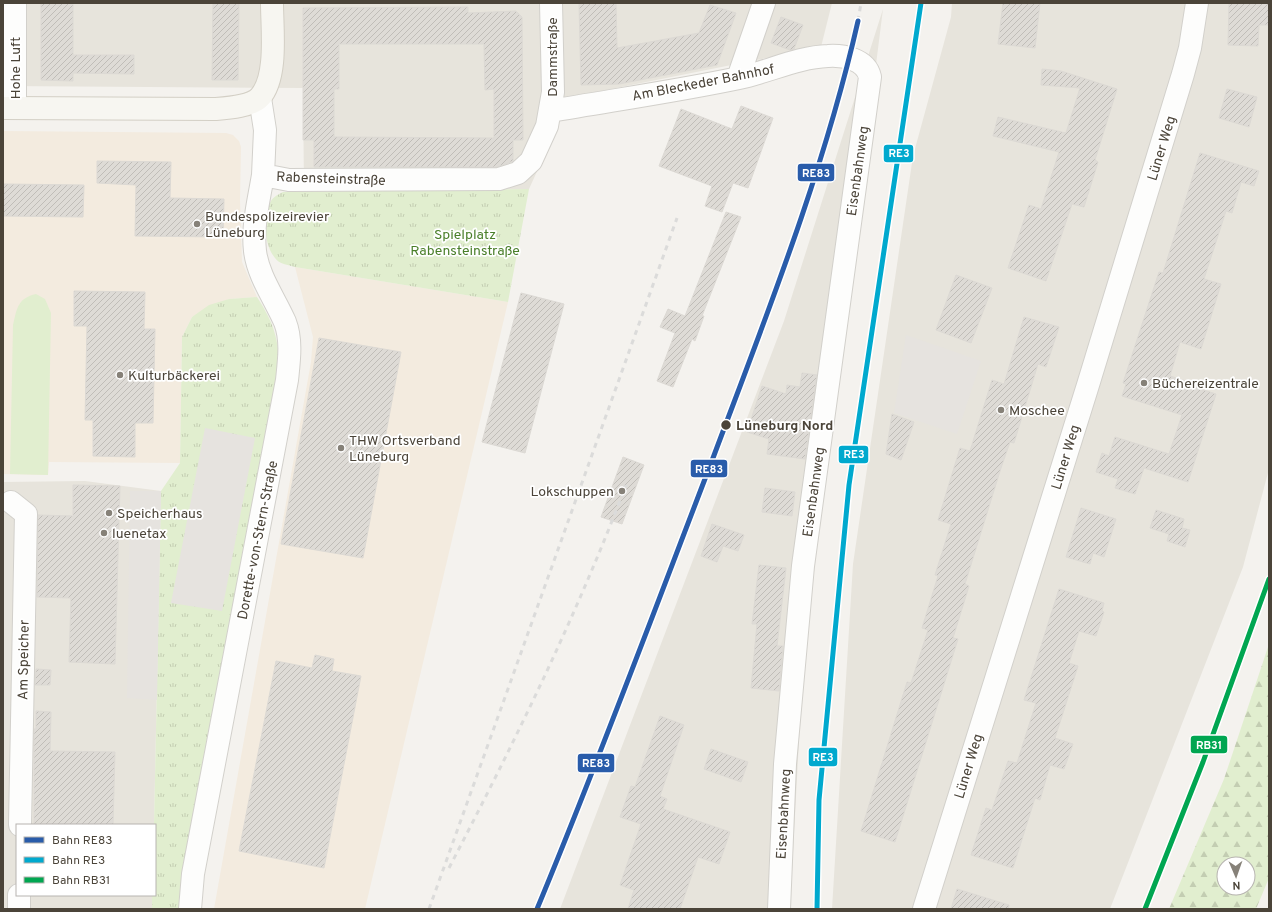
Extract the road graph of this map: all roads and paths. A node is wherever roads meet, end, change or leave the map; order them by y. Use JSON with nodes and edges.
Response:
{"nodes":[{"id":1,"x":15,"y":3,"type":"edge"},
{"id":2,"x":272,"y":3,"type":"edge"},
{"id":3,"x":551,"y":3,"type":"edge"},
{"id":4,"x":764,"y":3,"type":"edge"},
{"id":5,"x":1196,"y":3,"type":"edge"},
{"id":6,"x":870,"y":76,"type":"joint"},
{"id":7,"x":738,"y":78,"type":"junction"},
{"id":8,"x":260,"y":98,"type":"junction"},
{"id":9,"x":9,"y":108,"type":"edge"},
{"id":10,"x":551,"y":111,"type":"junction"},
{"id":11,"x":263,"y":175,"type":"junction"},
{"id":12,"x":11,"y":502,"type":"dead end"},
{"id":13,"x":20,"y":824,"type":"edge"},
{"id":14,"x":19,"y":896,"type":"edge"},
{"id":15,"x":19,"y":909,"type":"edge"},
{"id":16,"x":190,"y":909,"type":"edge"},
{"id":17,"x":778,"y":909,"type":"edge"},
{"id":18,"x":924,"y":909,"type":"edge"}],
"edges":[{"from":1,"to":9,"type":"street","name":"Hohe Luft"},
{"from":2,"to":8,"type":"street"},
{"from":3,"to":10,"type":"street","name":"Dammstraße"},
{"from":4,"to":7,"type":"street"},
{"from":5,"to":18,"type":"street","name":"Lüner Weg"},
{"from":6,"to":7,"type":"street","name":"Am Bleckeder Bahnhof"},
{"from":6,"to":17,"type":"street","name":"Eisenbahnweg"},
{"from":7,"to":10,"type":"street","name":"Am Bleckeder Bahnhof"},
{"from":8,"to":9,"type":"street"},
{"from":8,"to":11,"type":"street","name":"Rabensteinstraße"},
{"from":10,"to":11,"type":"street","name":"Rabensteinstraße"},
{"from":11,"to":16,"type":"street","name":"Dorette-von-Stern-Straße"},
{"from":12,"to":13,"type":"street","name":"Am Speicher"},
{"from":14,"to":15,"type":"street"}]}
